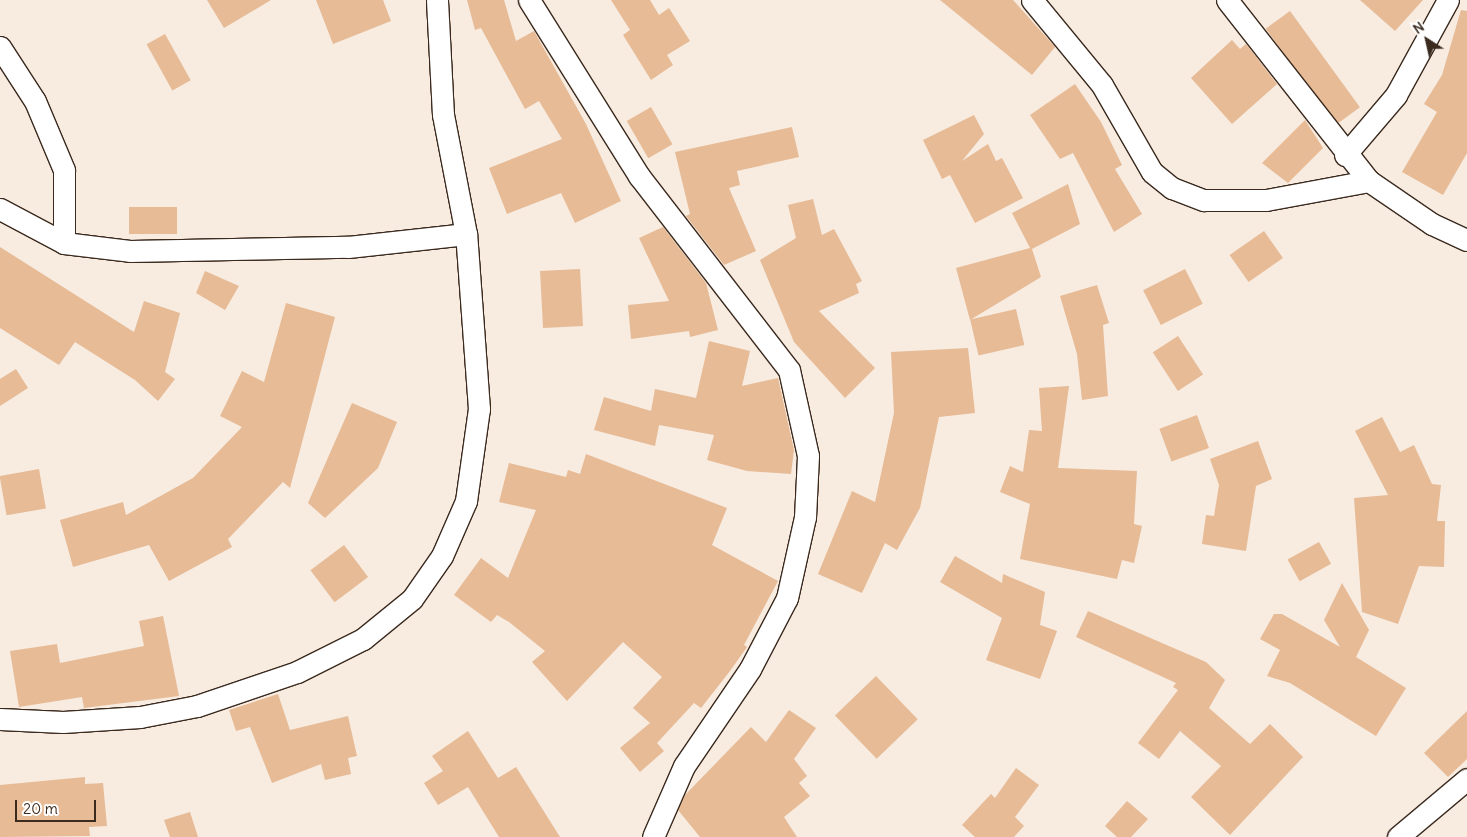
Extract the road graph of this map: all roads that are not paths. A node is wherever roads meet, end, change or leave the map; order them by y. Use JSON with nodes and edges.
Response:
{"nodes":[{"id":1,"x":437,"y":0,"type":"edge"},
{"id":2,"x":530,"y":0,"type":"edge"},
{"id":3,"x":1032,"y":0,"type":"edge"},
{"id":4,"x":1227,"y":0,"type":"edge"},
{"id":5,"x":1448,"y":0,"type":"edge"},
{"id":6,"x":0,"y":47,"type":"edge"},
{"id":7,"x":1345,"y":155,"type":"junction"},
{"id":8,"x":1369,"y":181,"type":"junction"},
{"id":9,"x":0,"y":209,"type":"edge"},
{"id":10,"x":466,"y":234,"type":"junction"},
{"id":11,"x":1467,"y":240,"type":"edge"},
{"id":12,"x":64,"y":243,"type":"junction"},
{"id":13,"x":0,"y":719,"type":"edge"},
{"id":14,"x":1467,"y":779,"type":"edge"},
{"id":15,"x":653,"y":837,"type":"edge"},
{"id":16,"x":1398,"y":837,"type":"edge"}],
"edges":[{"from":1,"to":10,"type":"street"},
{"from":2,"to":15,"type":"street"},
{"from":3,"to":8,"type":"street"},
{"from":4,"to":7,"type":"street"},
{"from":5,"to":7,"type":"street"},
{"from":6,"to":12,"type":"street"},
{"from":7,"to":8,"type":"street"},
{"from":8,"to":11,"type":"street"},
{"from":9,"to":12,"type":"street"},
{"from":10,"to":12,"type":"street"},
{"from":10,"to":13,"type":"street"},
{"from":14,"to":16,"type":"street"}]}
